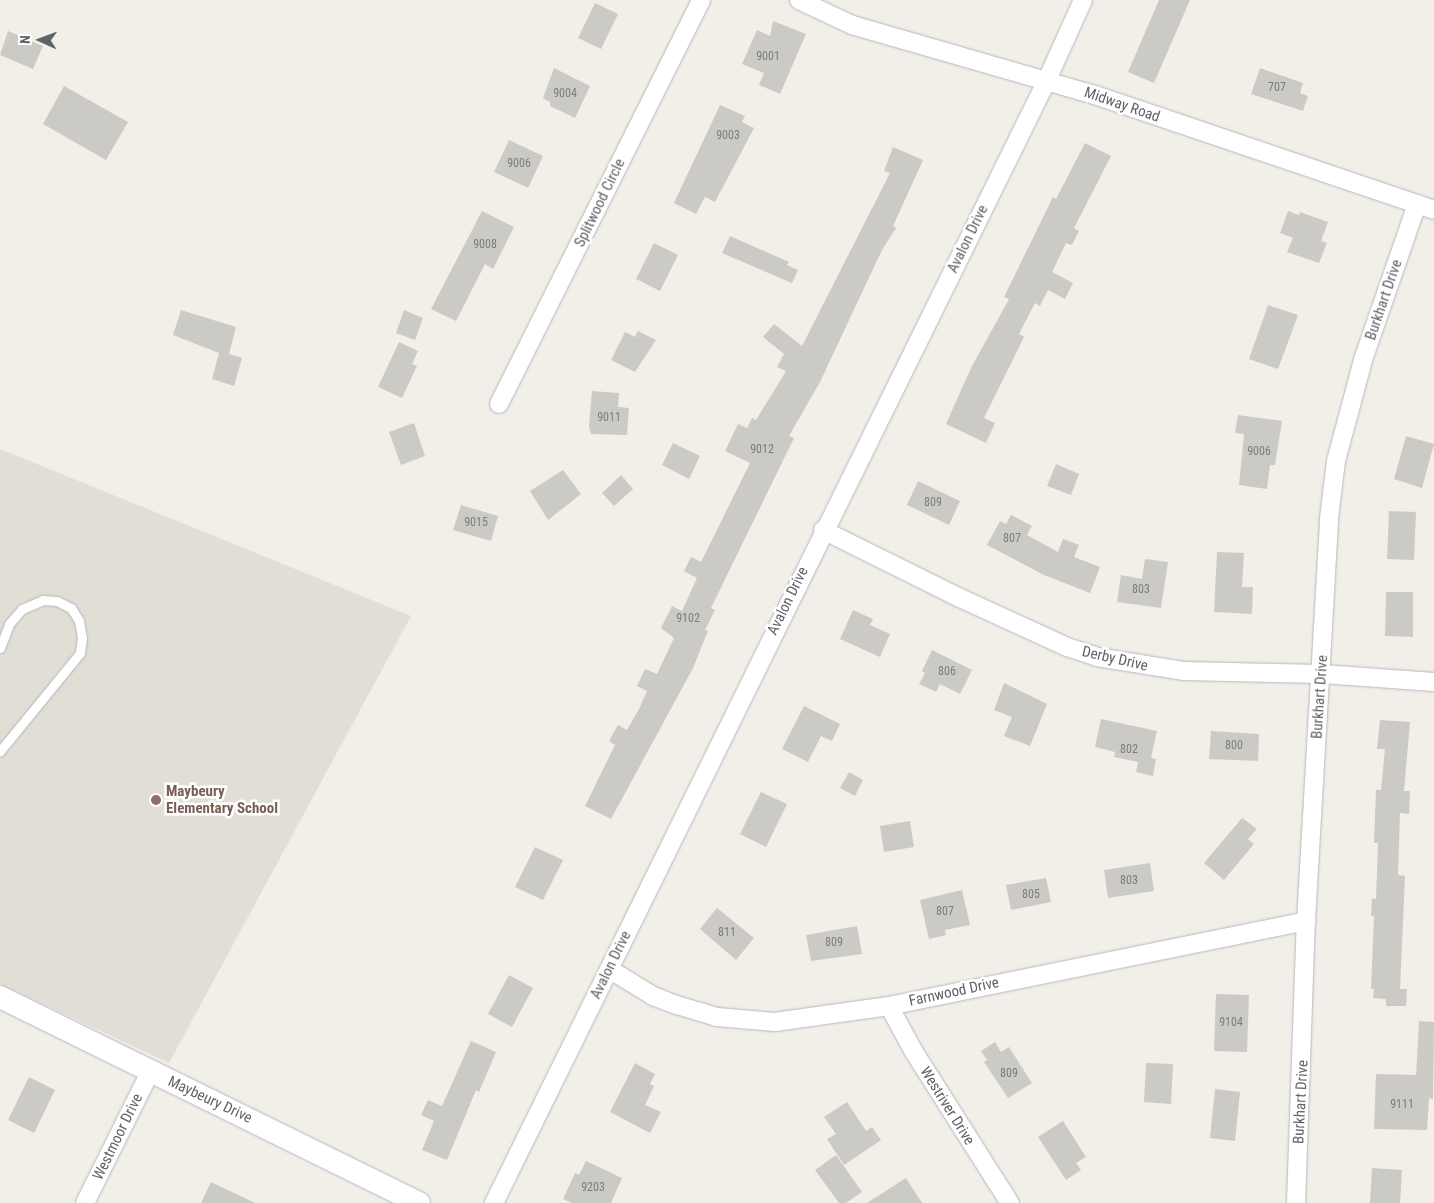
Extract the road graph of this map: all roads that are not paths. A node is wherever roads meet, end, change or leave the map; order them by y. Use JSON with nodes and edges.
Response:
{"nodes":[{"id":1,"x":701,"y":0,"type":"edge"},
{"id":2,"x":1083,"y":0,"type":"edge"},
{"id":3,"x":809,"y":2,"type":"edge"},
{"id":4,"x":1046,"y":82,"type":"junction"},
{"id":5,"x":1417,"y":204,"type":"junction"},
{"id":6,"x":1434,"y":210,"type":"edge"},
{"id":7,"x":499,"y":404,"type":"dead end"},
{"id":8,"x":823,"y":530,"type":"junction"},
{"id":9,"x":0,"y":648,"type":"edge"},
{"id":10,"x":1322,"y":674,"type":"junction"},
{"id":11,"x":1434,"y":682,"type":"edge"},
{"id":12,"x":0,"y":751,"type":"edge"},
{"id":13,"x":1306,"y":921,"type":"junction"},
{"id":14,"x":609,"y":969,"type":"junction"},
{"id":15,"x":0,"y":997,"type":"edge"},
{"id":16,"x":889,"y":1006,"type":"junction"},
{"id":17,"x":150,"y":1072,"type":"junction"},
{"id":18,"x":85,"y":1203,"type":"edge"},
{"id":19,"x":419,"y":1203,"type":"edge"},
{"id":20,"x":494,"y":1203,"type":"edge"},
{"id":21,"x":1010,"y":1203,"type":"edge"},
{"id":22,"x":1296,"y":1203,"type":"edge"}],
"edges":[{"from":1,"to":7,"type":"street","name":"Splitwood Circle"},
{"from":2,"to":4,"type":"street","name":"Avalon Drive"},
{"from":3,"to":4,"type":"street","name":"Midway Road"},
{"from":4,"to":5,"type":"street","name":"Midway Road"},
{"from":4,"to":8,"type":"street","name":"Avalon Drive"},
{"from":5,"to":6,"type":"street","name":"Midway Road"},
{"from":5,"to":10,"type":"street","name":"Burkhart Drive"},
{"from":8,"to":10,"type":"street","name":"Derby Drive"},
{"from":8,"to":14,"type":"street","name":"Avalon Drive"},
{"from":9,"to":12,"type":"lane"},
{"from":10,"to":11,"type":"street","name":"Derby Drive"},
{"from":10,"to":13,"type":"street","name":"Burkhart Drive"},
{"from":13,"to":16,"type":"street","name":"Farnwood Drive"},
{"from":13,"to":22,"type":"street","name":"Burkhart Drive"},
{"from":14,"to":16,"type":"street","name":"Farnwood Drive"},
{"from":14,"to":20,"type":"street","name":"Avalon Drive"},
{"from":15,"to":17,"type":"street","name":"Maybeury Drive"},
{"from":16,"to":21,"type":"street","name":"Westriver Drive"},
{"from":17,"to":18,"type":"street","name":"Westmoor Drive"},
{"from":17,"to":19,"type":"street","name":"Maybeury Drive"}]}
